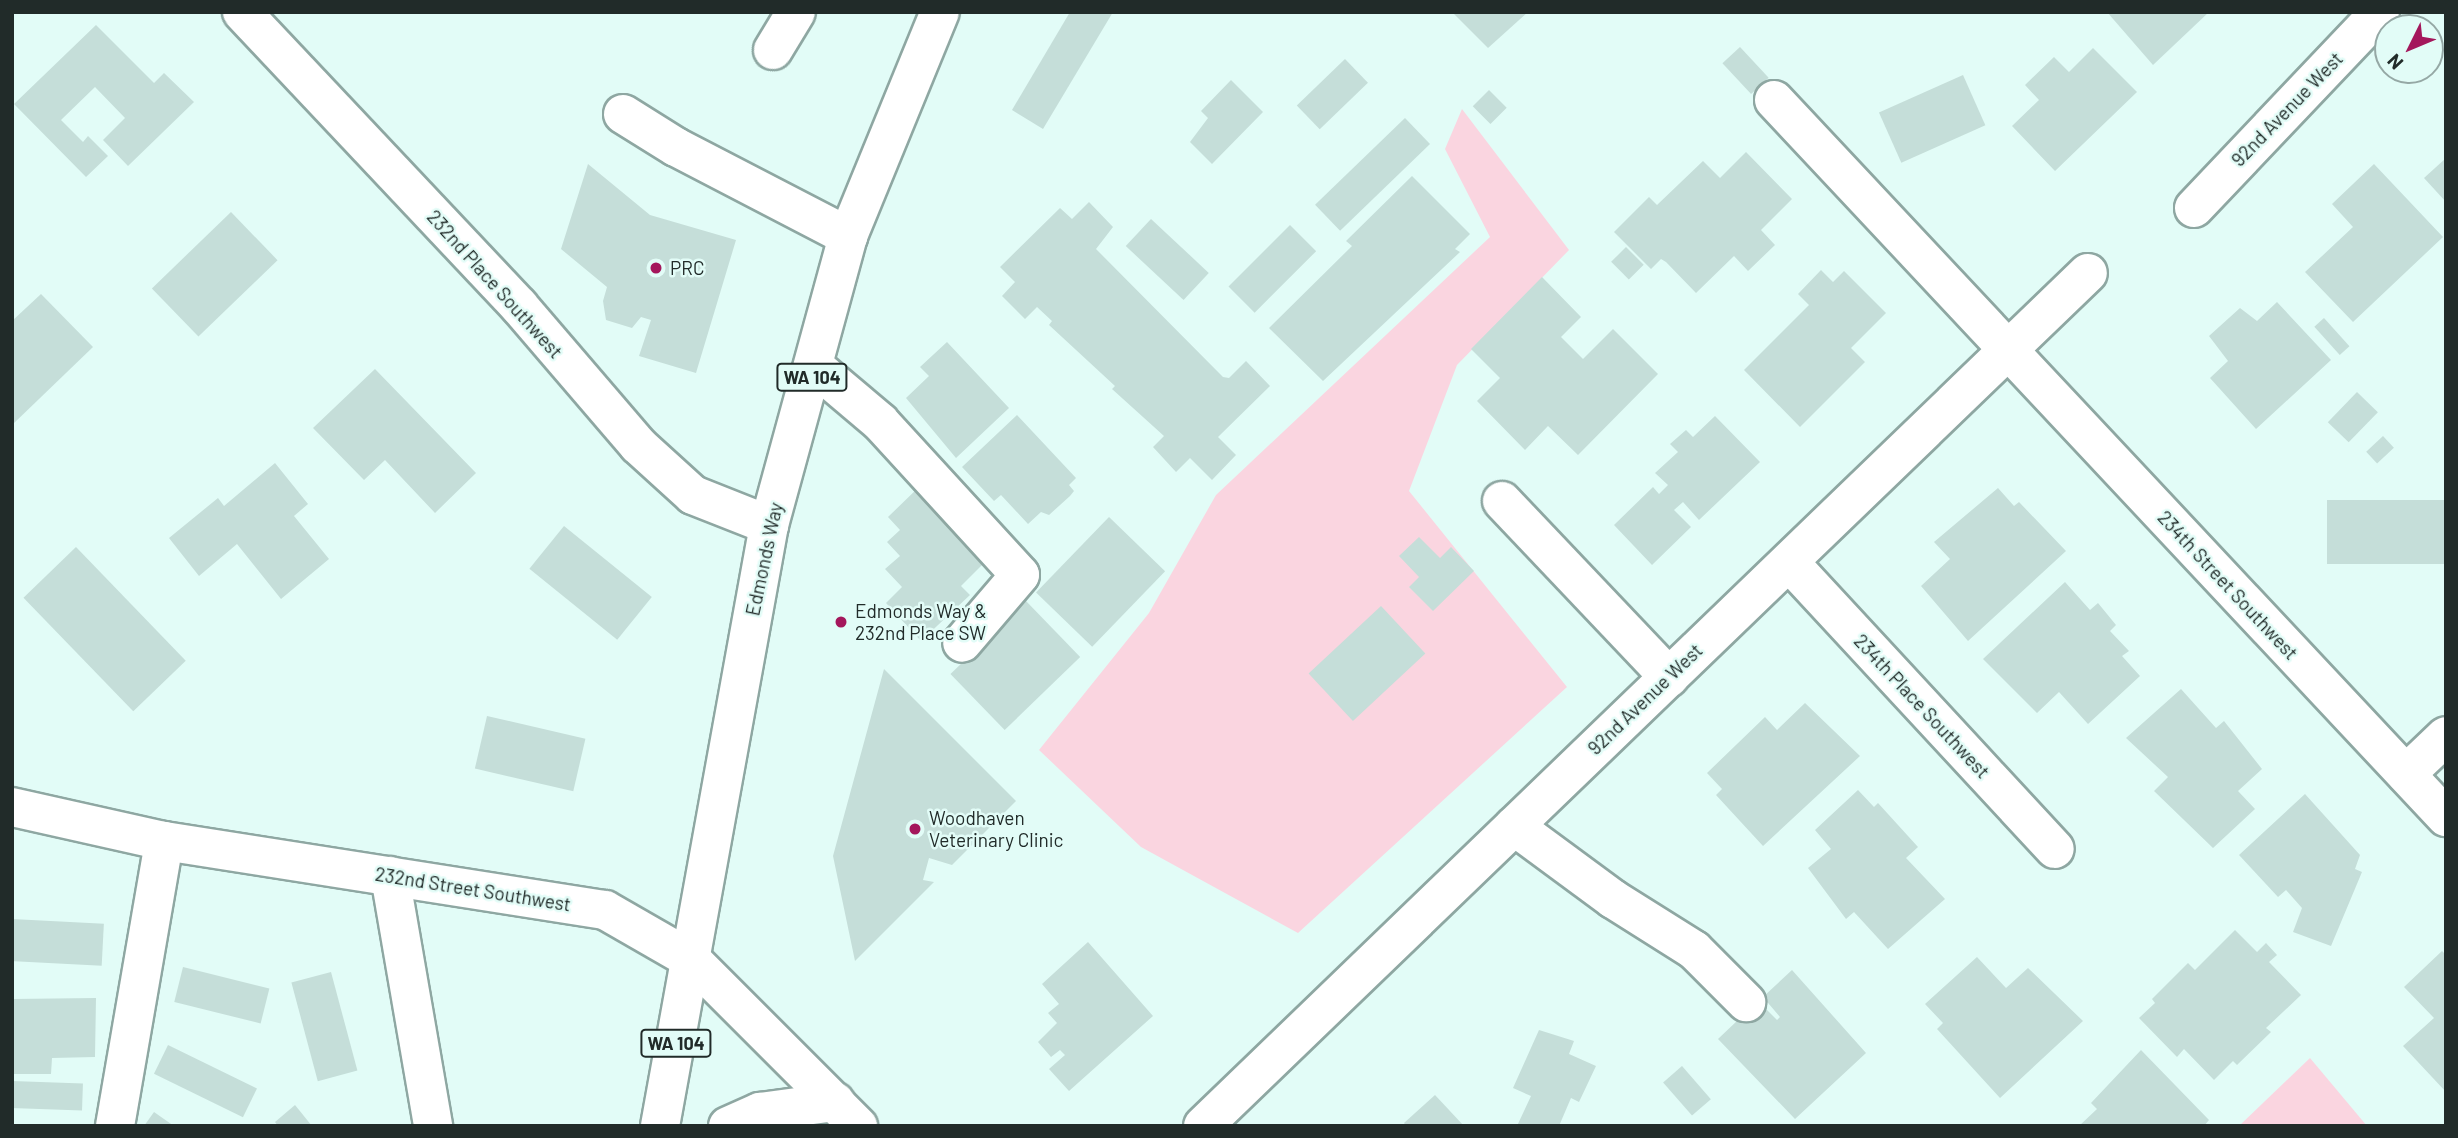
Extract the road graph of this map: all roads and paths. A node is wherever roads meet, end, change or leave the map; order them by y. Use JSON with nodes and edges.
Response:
{"nodes":[{"id":1,"x":242,"y":12,"type":"edge"},
{"id":2,"x":796,"y":12,"type":"edge"},
{"id":3,"x":940,"y":12,"type":"edge"},
{"id":4,"x":2380,"y":12,"type":"edge"},
{"id":5,"x":773,"y":50,"type":"dead end"},
{"id":6,"x":1774,"y":100,"type":"dead end"},
{"id":7,"x":623,"y":114,"type":"dead end"},
{"id":8,"x":2194,"y":208,"type":"dead end"},
{"id":9,"x":848,"y":236,"type":"junction"},
{"id":10,"x":2088,"y":273,"type":"dead end"},
{"id":11,"x":2010,"y":353,"type":"junction"},
{"id":12,"x":815,"y":367,"type":"junction"},
{"id":13,"x":1502,"y":501,"type":"dead end"},
{"id":14,"x":769,"y":525,"type":"junction"},
{"id":15,"x":1788,"y":562,"type":"junction"},
{"id":16,"x":962,"y":643,"type":"dead end"},
{"id":17,"x":1669,"y":677,"type":"junction"},
{"id":18,"x":2446,"y":736,"type":"edge"},
{"id":19,"x":2406,"y":774,"type":"junction"},
{"id":20,"x":12,"y":807,"type":"edge"},
{"id":21,"x":2446,"y":817,"type":"edge"},
{"id":22,"x":1514,"y":826,"type":"junction"},
{"id":23,"x":164,"y":841,"type":"junction"},
{"id":24,"x":2055,"y":849,"type":"dead end"},
{"id":25,"x":390,"y":876,"type":"junction"},
{"id":26,"x":692,"y":960,"type":"junction"},
{"id":27,"x":1746,"y":1002,"type":"dead end"},
{"id":28,"x":846,"y":1114,"type":"edge"},
{"id":29,"x":116,"y":1126,"type":"edge"},
{"id":30,"x":433,"y":1126,"type":"edge"},
{"id":31,"x":660,"y":1126,"type":"edge"},
{"id":32,"x":728,"y":1126,"type":"edge"},
{"id":33,"x":1203,"y":1126,"type":"edge"}],
"edges":[{"from":1,"to":14,"type":"street","name":"232nd Place Southwest"},
{"from":2,"to":5,"type":"street"},
{"from":3,"to":9,"type":"street","name":"Edmonds Way","number":"WA 104"},
{"from":4,"to":8,"type":"street","name":"92nd Avenue West"},
{"from":6,"to":11,"type":"street","name":"234th Street Southwest"},
{"from":7,"to":9,"type":"street"},
{"from":9,"to":12,"type":"street","name":"Edmonds Way","number":"WA 104"},
{"from":10,"to":11,"type":"street","name":"92nd Avenue West"},
{"from":11,"to":15,"type":"street","name":"92nd Avenue West"},
{"from":11,"to":19,"type":"street","name":"234th Street Southwest"},
{"from":12,"to":14,"type":"street","name":"Edmonds Way","number":"WA 104"},
{"from":12,"to":16,"type":"street"},
{"from":13,"to":17,"type":"street"},
{"from":14,"to":26,"type":"street","name":"Edmonds Way","number":"WA 104"},
{"from":15,"to":17,"type":"street","name":"92nd Avenue West"},
{"from":15,"to":24,"type":"street","name":"234th Place Southwest"},
{"from":17,"to":22,"type":"street","name":"92nd Avenue West"},
{"from":18,"to":19,"type":"street"},
{"from":19,"to":21,"type":"street","name":"234th Street Southwest"},
{"from":20,"to":23,"type":"street","name":"232nd Street Southwest"},
{"from":22,"to":27,"type":"street"},
{"from":22,"to":33,"type":"street","name":"92nd Avenue West"},
{"from":23,"to":25,"type":"street","name":"232nd Street Southwest"},
{"from":23,"to":29,"type":"street"},
{"from":25,"to":26,"type":"street","name":"232nd Street Southwest"},
{"from":25,"to":30,"type":"street"},
{"from":26,"to":28,"type":"street","name":"232nd Street Southwest"},
{"from":26,"to":31,"type":"street","name":"Edmonds Way","number":"WA 104"},
{"from":28,"to":32,"type":"street"}]}
